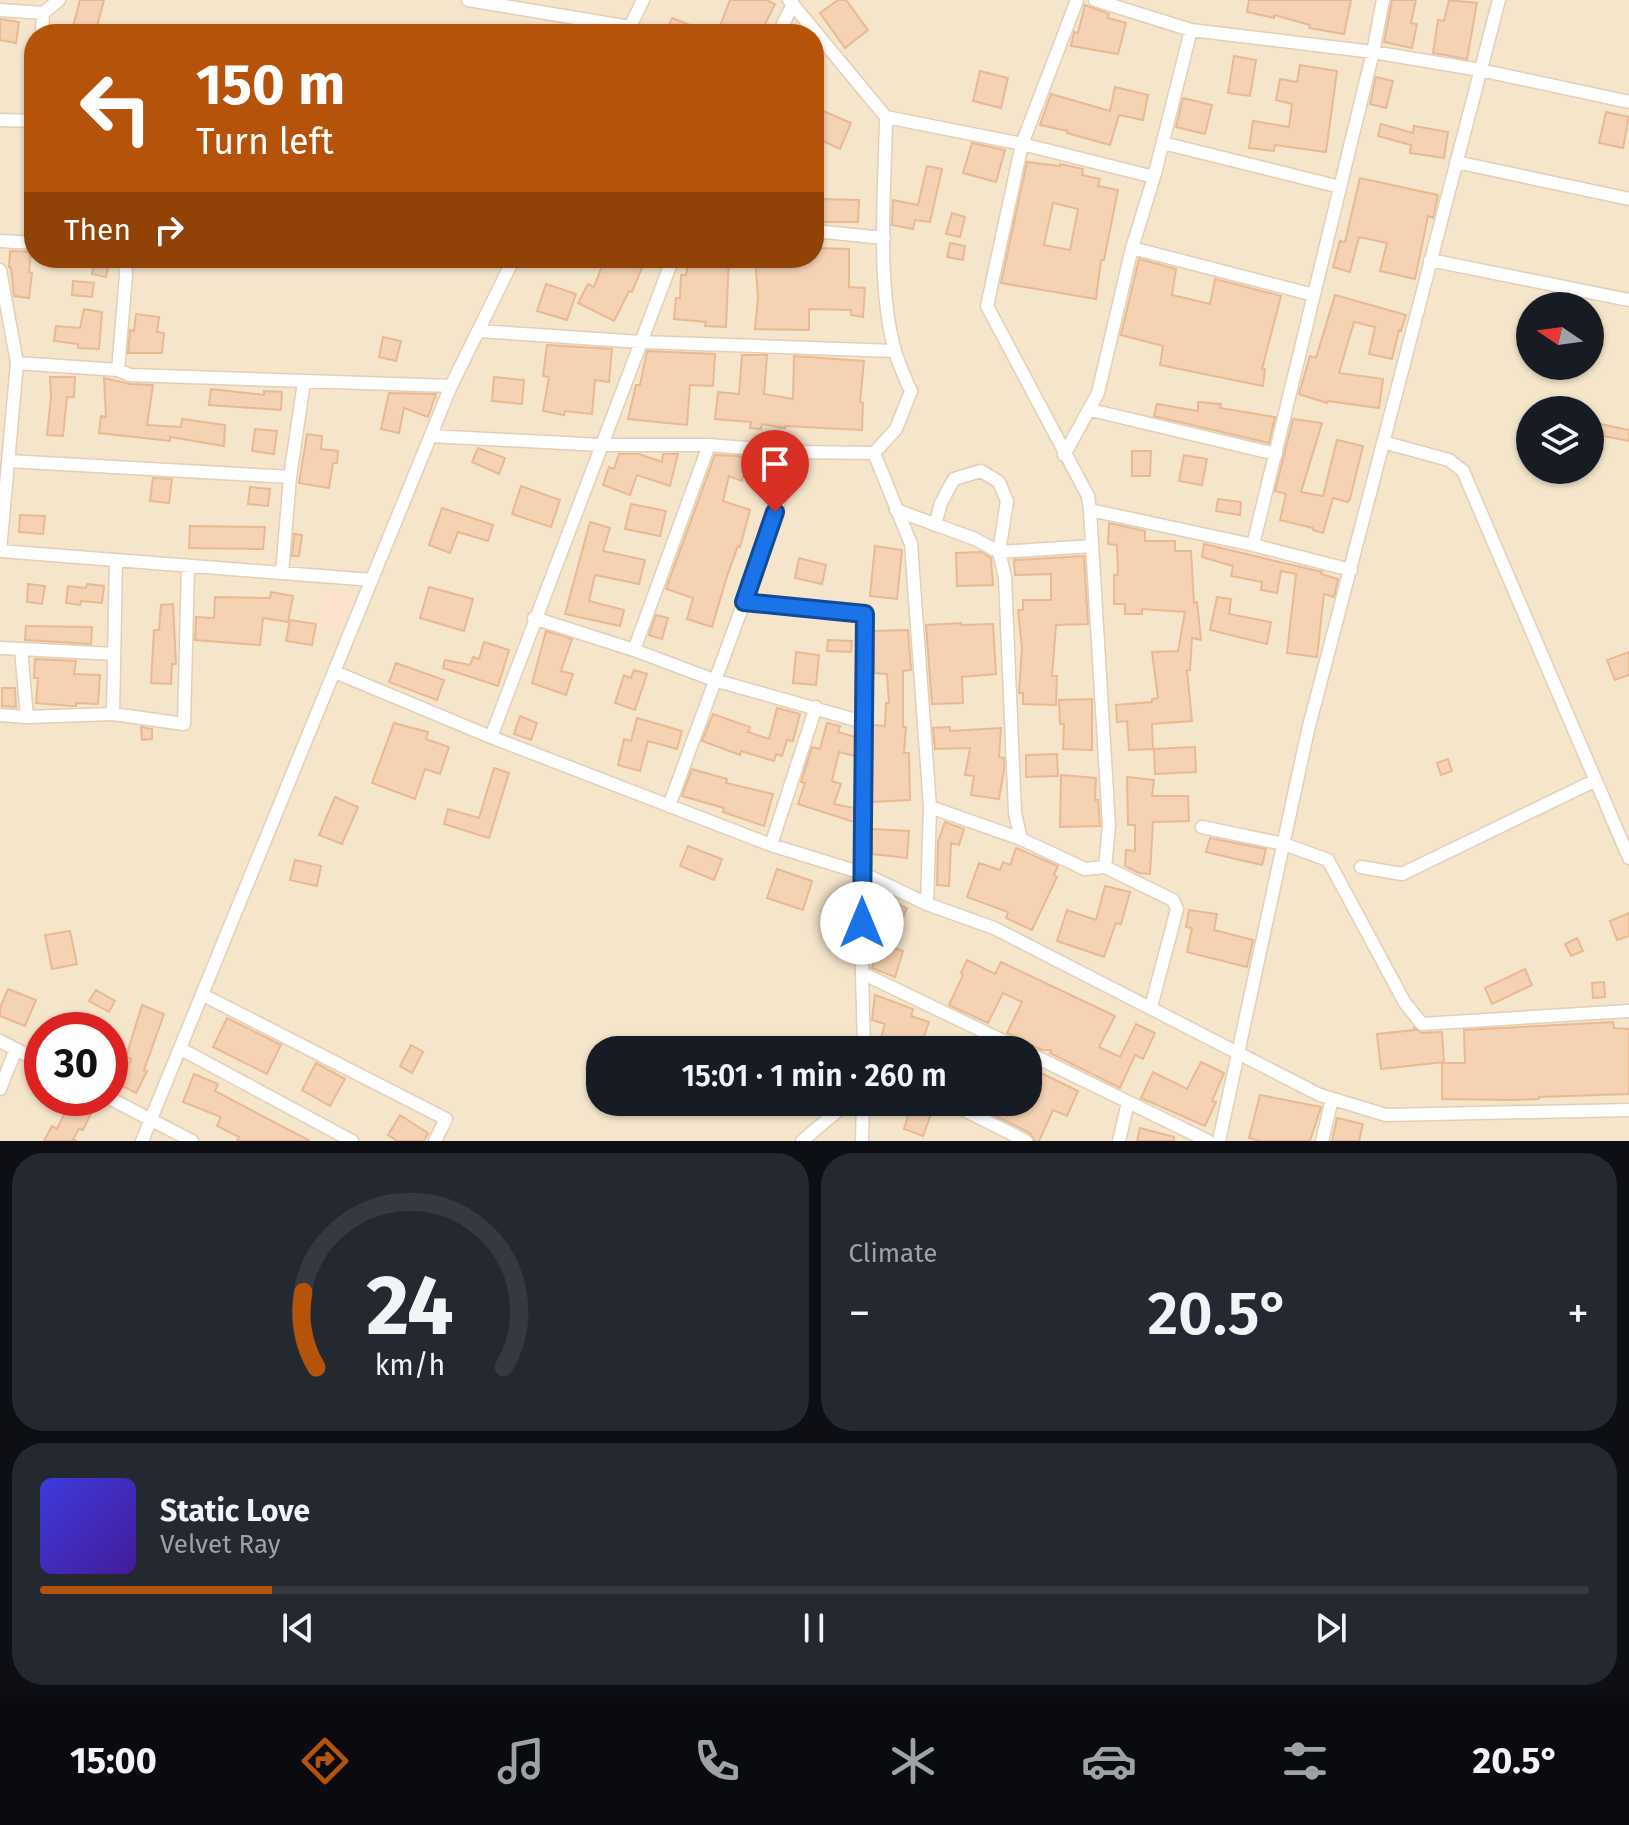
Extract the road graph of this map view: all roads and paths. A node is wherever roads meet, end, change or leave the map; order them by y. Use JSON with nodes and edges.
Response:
{"nodes":[{"id":1,"x":59,"y":0,"type":"edge"},
{"id":2,"x":468,"y":0,"type":"edge"},
{"id":3,"x":643,"y":0,"type":"edge"},
{"id":4,"x":1077,"y":0,"type":"edge"},
{"id":5,"x":1095,"y":0,"type":"edge"},
{"id":6,"x":1383,"y":0,"type":"edge"},
{"id":7,"x":1499,"y":0,"type":"edge"},
{"id":8,"x":791,"y":2,"type":"edge"},
{"id":9,"x":0,"y":10,"type":"edge"},
{"id":10,"x":43,"y":13,"type":"junction"},
{"id":11,"x":42,"y":24,"type":"edge"},
{"id":12,"x":596,"y":24,"type":"edge"},
{"id":13,"x":631,"y":24,"type":"edge"},
{"id":14,"x":782,"y":24,"type":"edge"},
{"id":15,"x":809,"y":24,"type":"edge"},
{"id":16,"x":1191,"y":30,"type":"junction"},
{"id":17,"x":824,"y":42,"type":"edge"},
{"id":18,"x":1373,"y":52,"type":"junction"},
{"id":19,"x":1480,"y":70,"type":"junction"},
{"id":20,"x":1629,"y":102,"type":"edge"},
{"id":21,"x":886,"y":117,"type":"junction"},
{"id":22,"x":0,"y":120,"type":"edge"},
{"id":23,"x":24,"y":121,"type":"edge"},
{"id":24,"x":1163,"y":143,"type":"junction"},
{"id":25,"x":1022,"y":144,"type":"junction"},
{"id":26,"x":1456,"y":162,"type":"junction"},
{"id":27,"x":1154,"y":177,"type":"junction"},
{"id":28,"x":1340,"y":187,"type":"junction"},
{"id":29,"x":1629,"y":199,"type":"edge"},
{"id":30,"x":824,"y":232,"type":"edge"},
{"id":31,"x":884,"y":238,"type":"junction"},
{"id":32,"x":0,"y":241,"type":"edge"},
{"id":33,"x":24,"y":242,"type":"edge"},
{"id":34,"x":1132,"y":248,"type":"junction"},
{"id":35,"x":1430,"y":260,"type":"junction"},
{"id":36,"x":126,"y":268,"type":"edge"},
{"id":37,"x":509,"y":268,"type":"edge"},
{"id":38,"x":669,"y":268,"type":"edge"},
{"id":39,"x":0,"y":270,"type":"edge"},
{"id":40,"x":1314,"y":295,"type":"junction"},
{"id":41,"x":1629,"y":300,"type":"edge"},
{"id":42,"x":479,"y":331,"type":"junction"},
{"id":43,"x":641,"y":342,"type":"junction"},
{"id":44,"x":895,"y":351,"type":"junction"},
{"id":45,"x":17,"y":363,"type":"junction"},
{"id":46,"x":118,"y":370,"type":"junction"},
{"id":47,"x":304,"y":382,"type":"junction"},
{"id":48,"x":451,"y":386,"type":"junction"},
{"id":49,"x":1091,"y":410,"type":"junction"},
{"id":50,"x":431,"y":436,"type":"junction"},
{"id":51,"x":1383,"y":442,"type":"junction"},
{"id":52,"x":601,"y":445,"type":"junction"},
{"id":53,"x":709,"y":445,"type":"junction"},
{"id":54,"x":796,"y":452,"type":"junction"},
{"id":55,"x":874,"y":453,"type":"junction"},
{"id":56,"x":1276,"y":454,"type":"junction"},
{"id":57,"x":1064,"y":455,"type":"junction"},
{"id":58,"x":8,"y":461,"type":"junction"},
{"id":59,"x":290,"y":477,"type":"junction"},
{"id":60,"x":3,"y":488,"type":"edge"},
{"id":61,"x":896,"y":510,"type":"junction"},
{"id":62,"x":1090,"y":510,"type":"junction"},
{"id":63,"x":935,"y":525,"type":"junction"},
{"id":64,"x":1253,"y":545,"type":"junction"},
{"id":65,"x":1092,"y":546,"type":"junction"},
{"id":66,"x":0,"y":551,"type":"edge"},
{"id":67,"x":999,"y":552,"type":"junction"},
{"id":68,"x":116,"y":560,"type":"junction"},
{"id":69,"x":188,"y":566,"type":"junction"},
{"id":70,"x":1351,"y":570,"type":"junction"},
{"id":71,"x":282,"y":573,"type":"junction"},
{"id":72,"x":372,"y":580,"type":"junction"},
{"id":73,"x":744,"y":602,"type":"junction"},
{"id":74,"x":534,"y":618,"type":"junction"},
{"id":75,"x":0,"y":648,"type":"edge"},
{"id":76,"x":21,"y":649,"type":"junction"},
{"id":77,"x":634,"y":650,"type":"junction"},
{"id":78,"x":114,"y":654,"type":"junction"},
{"id":79,"x":335,"y":672,"type":"junction"},
{"id":80,"x":714,"y":680,"type":"junction"},
{"id":81,"x":816,"y":707,"type":"junction"},
{"id":82,"x":113,"y":714,"type":"junction"},
{"id":83,"x":0,"y":715,"type":"edge"},
{"id":84,"x":27,"y":717,"type":"junction"},
{"id":85,"x":863,"y":722,"type":"junction"},
{"id":86,"x":491,"y":737,"type":"junction"},
{"id":87,"x":1594,"y":781,"type":"junction"},
{"id":88,"x":669,"y":806,"type":"junction"},
{"id":89,"x":930,"y":807,"type":"junction"},
{"id":90,"x":1202,"y":827,"type":"dead end"},
{"id":91,"x":1021,"y":839,"type":"junction"},
{"id":92,"x":1284,"y":844,"type":"junction"},
{"id":93,"x":771,"y":845,"type":"junction"},
{"id":94,"x":1629,"y":858,"type":"edge"},
{"id":95,"x":1105,"y":867,"type":"junction"},
{"id":96,"x":1361,"y":867,"type":"dead end"},
{"id":97,"x":862,"y":873,"type":"junction"},
{"id":98,"x":927,"y":904,"type":"junction"},
{"id":99,"x":862,"y":973,"type":"junction"},
{"id":100,"x":203,"y":995,"type":"junction"},
{"id":101,"x":1151,"y":1007,"type":"junction"},
{"id":102,"x":1629,"y":1011,"type":"edge"},
{"id":103,"x":864,"y":1036,"type":"edge"},
{"id":104,"x":993,"y":1036,"type":"edge"},
{"id":105,"x":0,"y":1041,"type":"edge"},
{"id":106,"x":16,"y":1049,"type":"junction"},
{"id":107,"x":181,"y":1049,"type":"junction"},
{"id":108,"x":24,"y":1053,"type":"edge"},
{"id":109,"x":1240,"y":1053,"type":"junction"},
{"id":110,"x":1042,"y":1060,"type":"edge"},
{"id":111,"x":0,"y":1089,"type":"edge"},
{"id":112,"x":1332,"y":1099,"type":"junction"},
{"id":113,"x":1128,"y":1102,"type":"junction"},
{"id":114,"x":128,"y":1108,"type":"edge"},
{"id":115,"x":1629,"y":1110,"type":"edge"},
{"id":116,"x":831,"y":1116,"type":"edge"},
{"id":117,"x":863,"y":1116,"type":"edge"},
{"id":118,"x":976,"y":1116,"type":"edge"},
{"id":119,"x":151,"y":1120,"type":"junction"},
{"id":120,"x":142,"y":1141,"type":"edge"},
{"id":121,"x":192,"y":1141,"type":"edge"},
{"id":122,"x":352,"y":1141,"type":"edge"},
{"id":123,"x":435,"y":1141,"type":"edge"},
{"id":124,"x":802,"y":1141,"type":"edge"},
{"id":125,"x":862,"y":1141,"type":"edge"},
{"id":126,"x":1026,"y":1141,"type":"edge"},
{"id":127,"x":1119,"y":1141,"type":"edge"},
{"id":128,"x":1208,"y":1141,"type":"edge"},
{"id":129,"x":1219,"y":1141,"type":"edge"},
{"id":130,"x":1322,"y":1141,"type":"edge"}],
"edges":[{"from":1,"to":10,"type":"street"},
{"from":2,"to":12,"type":"street"},
{"from":3,"to":13,"type":"street"},
{"from":4,"to":25,"type":"street"},
{"from":5,"to":16,"type":"street"},
{"from":6,"to":18,"type":"street"},
{"from":7,"to":19,"type":"street"},
{"from":8,"to":14,"type":"street"},
{"from":8,"to":15,"type":"street"},
{"from":9,"to":10,"type":"street"},
{"from":10,"to":11,"type":"street"},
{"from":16,"to":18,"type":"street"},
{"from":16,"to":24,"type":"street"},
{"from":17,"to":21,"type":"street"},
{"from":18,"to":19,"type":"street"},
{"from":18,"to":28,"type":"street"},
{"from":19,"to":20,"type":"street"},
{"from":19,"to":26,"type":"street"},
{"from":21,"to":25,"type":"street"},
{"from":21,"to":31,"type":"street"},
{"from":22,"to":23,"type":"street"},
{"from":24,"to":27,"type":"street"},
{"from":24,"to":28,"type":"street"},
{"from":25,"to":27,"type":"street"},
{"from":25,"to":57,"type":"street"},
{"from":26,"to":29,"type":"street"},
{"from":26,"to":35,"type":"street"},
{"from":27,"to":34,"type":"street"},
{"from":28,"to":40,"type":"street"},
{"from":30,"to":31,"type":"street"},
{"from":31,"to":44,"type":"street"},
{"from":32,"to":33,"type":"street"},
{"from":34,"to":40,"type":"street"},
{"from":34,"to":49,"type":"street"},
{"from":35,"to":41,"type":"street"},
{"from":35,"to":51,"type":"street"},
{"from":36,"to":46,"type":"street"},
{"from":37,"to":42,"type":"street"},
{"from":38,"to":43,"type":"street"},
{"from":39,"to":45,"type":"street"},
{"from":40,"to":56,"type":"street"},
{"from":42,"to":43,"type":"street"},
{"from":42,"to":48,"type":"street"},
{"from":43,"to":44,"type":"street"},
{"from":43,"to":52,"type":"street"},
{"from":44,"to":55,"type":"street"},
{"from":45,"to":46,"type":"street"},
{"from":45,"to":58,"type":"street"},
{"from":46,"to":47,"type":"street"},
{"from":47,"to":48,"type":"street"},
{"from":47,"to":59,"type":"street"},
{"from":48,"to":50,"type":"street"},
{"from":49,"to":56,"type":"street"},
{"from":49,"to":57,"type":"street"},
{"from":50,"to":52,"type":"street"},
{"from":50,"to":72,"type":"street"},
{"from":51,"to":70,"type":"street"},
{"from":51,"to":87,"type":"street"},
{"from":52,"to":53,"type":"street"},
{"from":52,"to":74,"type":"street"},
{"from":53,"to":54,"type":"street"},
{"from":53,"to":77,"type":"street"},
{"from":54,"to":55,"type":"street"},
{"from":54,"to":73,"type":"street"},
{"from":55,"to":61,"type":"street"},
{"from":56,"to":64,"type":"street"},
{"from":57,"to":62,"type":"street"},
{"from":58,"to":59,"type":"street"},
{"from":58,"to":60,"type":"street"},
{"from":59,"to":71,"type":"street"},
{"from":60,"to":66,"type":"street"},
{"from":61,"to":63,"type":"street"},
{"from":61,"to":89,"type":"street"},
{"from":62,"to":64,"type":"street"},
{"from":62,"to":65,"type":"street"},
{"from":63,"to":67,"type":"street"},
{"from":63,"to":67,"type":"street"},
{"from":64,"to":70,"type":"street"},
{"from":65,"to":67,"type":"street"},
{"from":65,"to":95,"type":"street"},
{"from":66,"to":68,"type":"street"},
{"from":67,"to":91,"type":"street"},
{"from":68,"to":69,"type":"street"},
{"from":68,"to":78,"type":"street"},
{"from":69,"to":71,"type":"street"},
{"from":69,"to":82,"type":"street"},
{"from":70,"to":92,"type":"street"},
{"from":71,"to":72,"type":"street"},
{"from":72,"to":79,"type":"street"},
{"from":73,"to":80,"type":"street"},
{"from":73,"to":85,"type":"street"},
{"from":74,"to":77,"type":"street"},
{"from":74,"to":86,"type":"street"},
{"from":75,"to":76,"type":"street"},
{"from":76,"to":78,"type":"street"},
{"from":76,"to":84,"type":"street"},
{"from":77,"to":80,"type":"street"},
{"from":78,"to":82,"type":"street"},
{"from":79,"to":86,"type":"street"},
{"from":79,"to":100,"type":"street"},
{"from":80,"to":81,"type":"street"},
{"from":80,"to":88,"type":"street"},
{"from":81,"to":85,"type":"street"},
{"from":81,"to":93,"type":"street"},
{"from":82,"to":84,"type":"street"},
{"from":83,"to":84,"type":"street"},
{"from":85,"to":97,"type":"street"},
{"from":86,"to":88,"type":"street"},
{"from":87,"to":94,"type":"street"},
{"from":87,"to":96,"type":"street"},
{"from":88,"to":93,"type":"street"},
{"from":89,"to":91,"type":"street"},
{"from":89,"to":98,"type":"street"},
{"from":90,"to":92,"type":"street"},
{"from":91,"to":95,"type":"street"},
{"from":92,"to":102,"type":"street"},
{"from":92,"to":109,"type":"street"},
{"from":93,"to":97,"type":"street"},
{"from":95,"to":101,"type":"street"},
{"from":97,"to":98,"type":"street"},
{"from":97,"to":99,"type":"street"},
{"from":98,"to":101,"type":"street"},
{"from":99,"to":103,"type":"street"},
{"from":99,"to":104,"type":"street"},
{"from":100,"to":107,"type":"street"},
{"from":100,"to":123,"type":"street"},
{"from":101,"to":109,"type":"street"},
{"from":105,"to":106,"type":"street"},
{"from":106,"to":108,"type":"street"},
{"from":106,"to":111,"type":"street"},
{"from":107,"to":119,"type":"street"},
{"from":107,"to":122,"type":"street"},
{"from":109,"to":112,"type":"street"},
{"from":109,"to":129,"type":"street"},
{"from":110,"to":113,"type":"street"},
{"from":112,"to":115,"type":"street"},
{"from":112,"to":130,"type":"street"},
{"from":113,"to":127,"type":"street"},
{"from":113,"to":128,"type":"street"},
{"from":114,"to":119,"type":"street"},
{"from":116,"to":124,"type":"street"},
{"from":117,"to":125,"type":"street"},
{"from":118,"to":126,"type":"street"},
{"from":119,"to":120,"type":"street"},
{"from":119,"to":121,"type":"street"}]}
